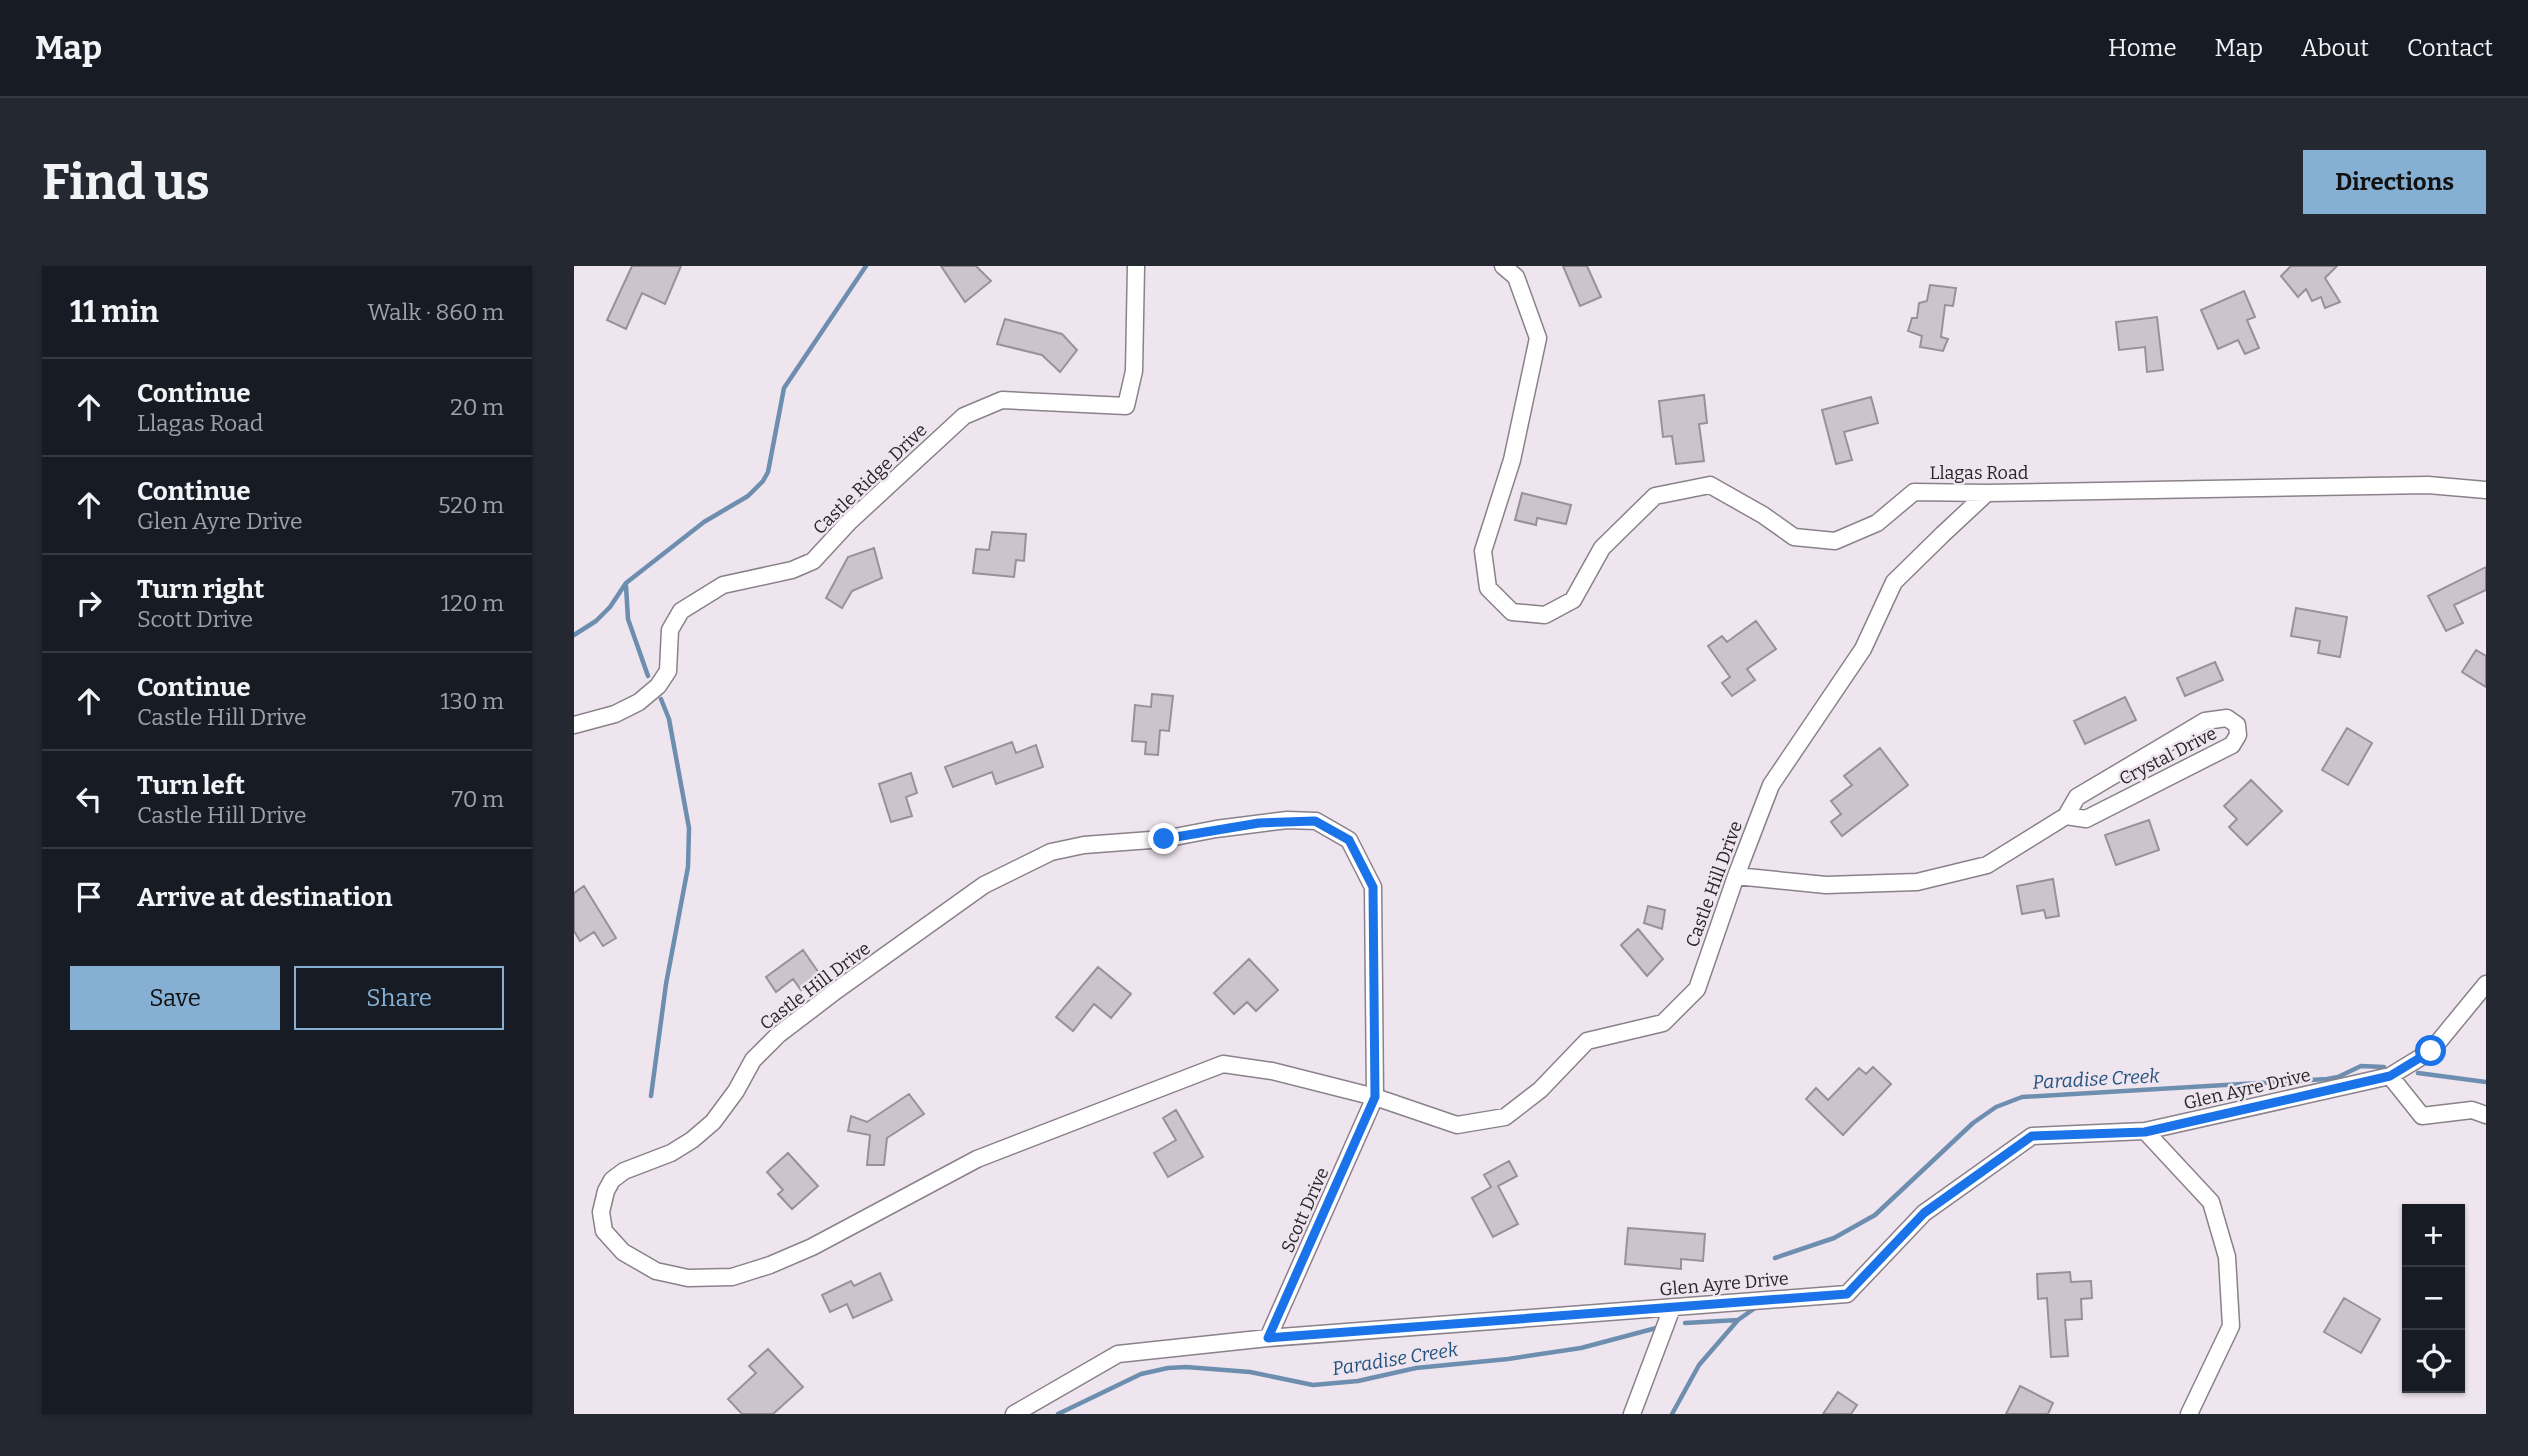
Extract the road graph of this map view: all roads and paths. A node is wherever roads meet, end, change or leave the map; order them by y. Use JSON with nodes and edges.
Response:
{"nodes":[{"id":1,"x":1136,"y":266,"type":"edge"},
{"id":2,"x":1503,"y":266,"type":"edge"},
{"id":3,"x":2486,"y":490,"type":"edge"},
{"id":4,"x":1987,"y":493,"type":"junction"},
{"id":5,"x":574,"y":725,"type":"edge"},
{"id":6,"x":2066,"y":816,"type":"junction"},
{"id":7,"x":1736,"y":876,"type":"junction"},
{"id":8,"x":2486,"y":984,"type":"edge"},
{"id":9,"x":2390,"y":1076,"type":"junction"},
{"id":10,"x":1375,"y":1097,"type":"junction"},
{"id":11,"x":2486,"y":1115,"type":"edge"},
{"id":12,"x":2145,"y":1132,"type":"junction"},
{"id":13,"x":1672,"y":1308,"type":"junction"},
{"id":14,"x":1268,"y":1338,"type":"junction"},
{"id":15,"x":1014,"y":1414,"type":"edge"},
{"id":16,"x":1632,"y":1414,"type":"edge"},
{"id":17,"x":2189,"y":1414,"type":"edge"}],
"edges":[{"from":1,"to":5,"type":"street","name":"Castle Ridge Drive"},
{"from":2,"to":4,"type":"street","name":"Llagas Road"},
{"from":3,"to":4,"type":"street","name":"Llagas Road"},
{"from":4,"to":7,"type":"street","name":"Castle Hill Drive"},
{"from":6,"to":6,"type":"street","name":"Crystal Drive"},
{"from":6,"to":7,"type":"street","name":"Crystal Drive"},
{"from":7,"to":10,"type":"street","name":"Castle Hill Drive"},
{"from":8,"to":9,"type":"street"},
{"from":9,"to":11,"type":"street"},
{"from":9,"to":12,"type":"street","name":"Glen Ayre Drive"},
{"from":10,"to":10,"type":"street","name":"Castle Hill Drive"},
{"from":10,"to":14,"type":"street","name":"Scott Drive"},
{"from":12,"to":13,"type":"street","name":"Glen Ayre Drive"},
{"from":12,"to":17,"type":"street"},
{"from":13,"to":14,"type":"street","name":"Glen Ayre Drive"},
{"from":13,"to":16,"type":"street"},
{"from":14,"to":15,"type":"street","name":"Glen Ayre Drive"}]}
